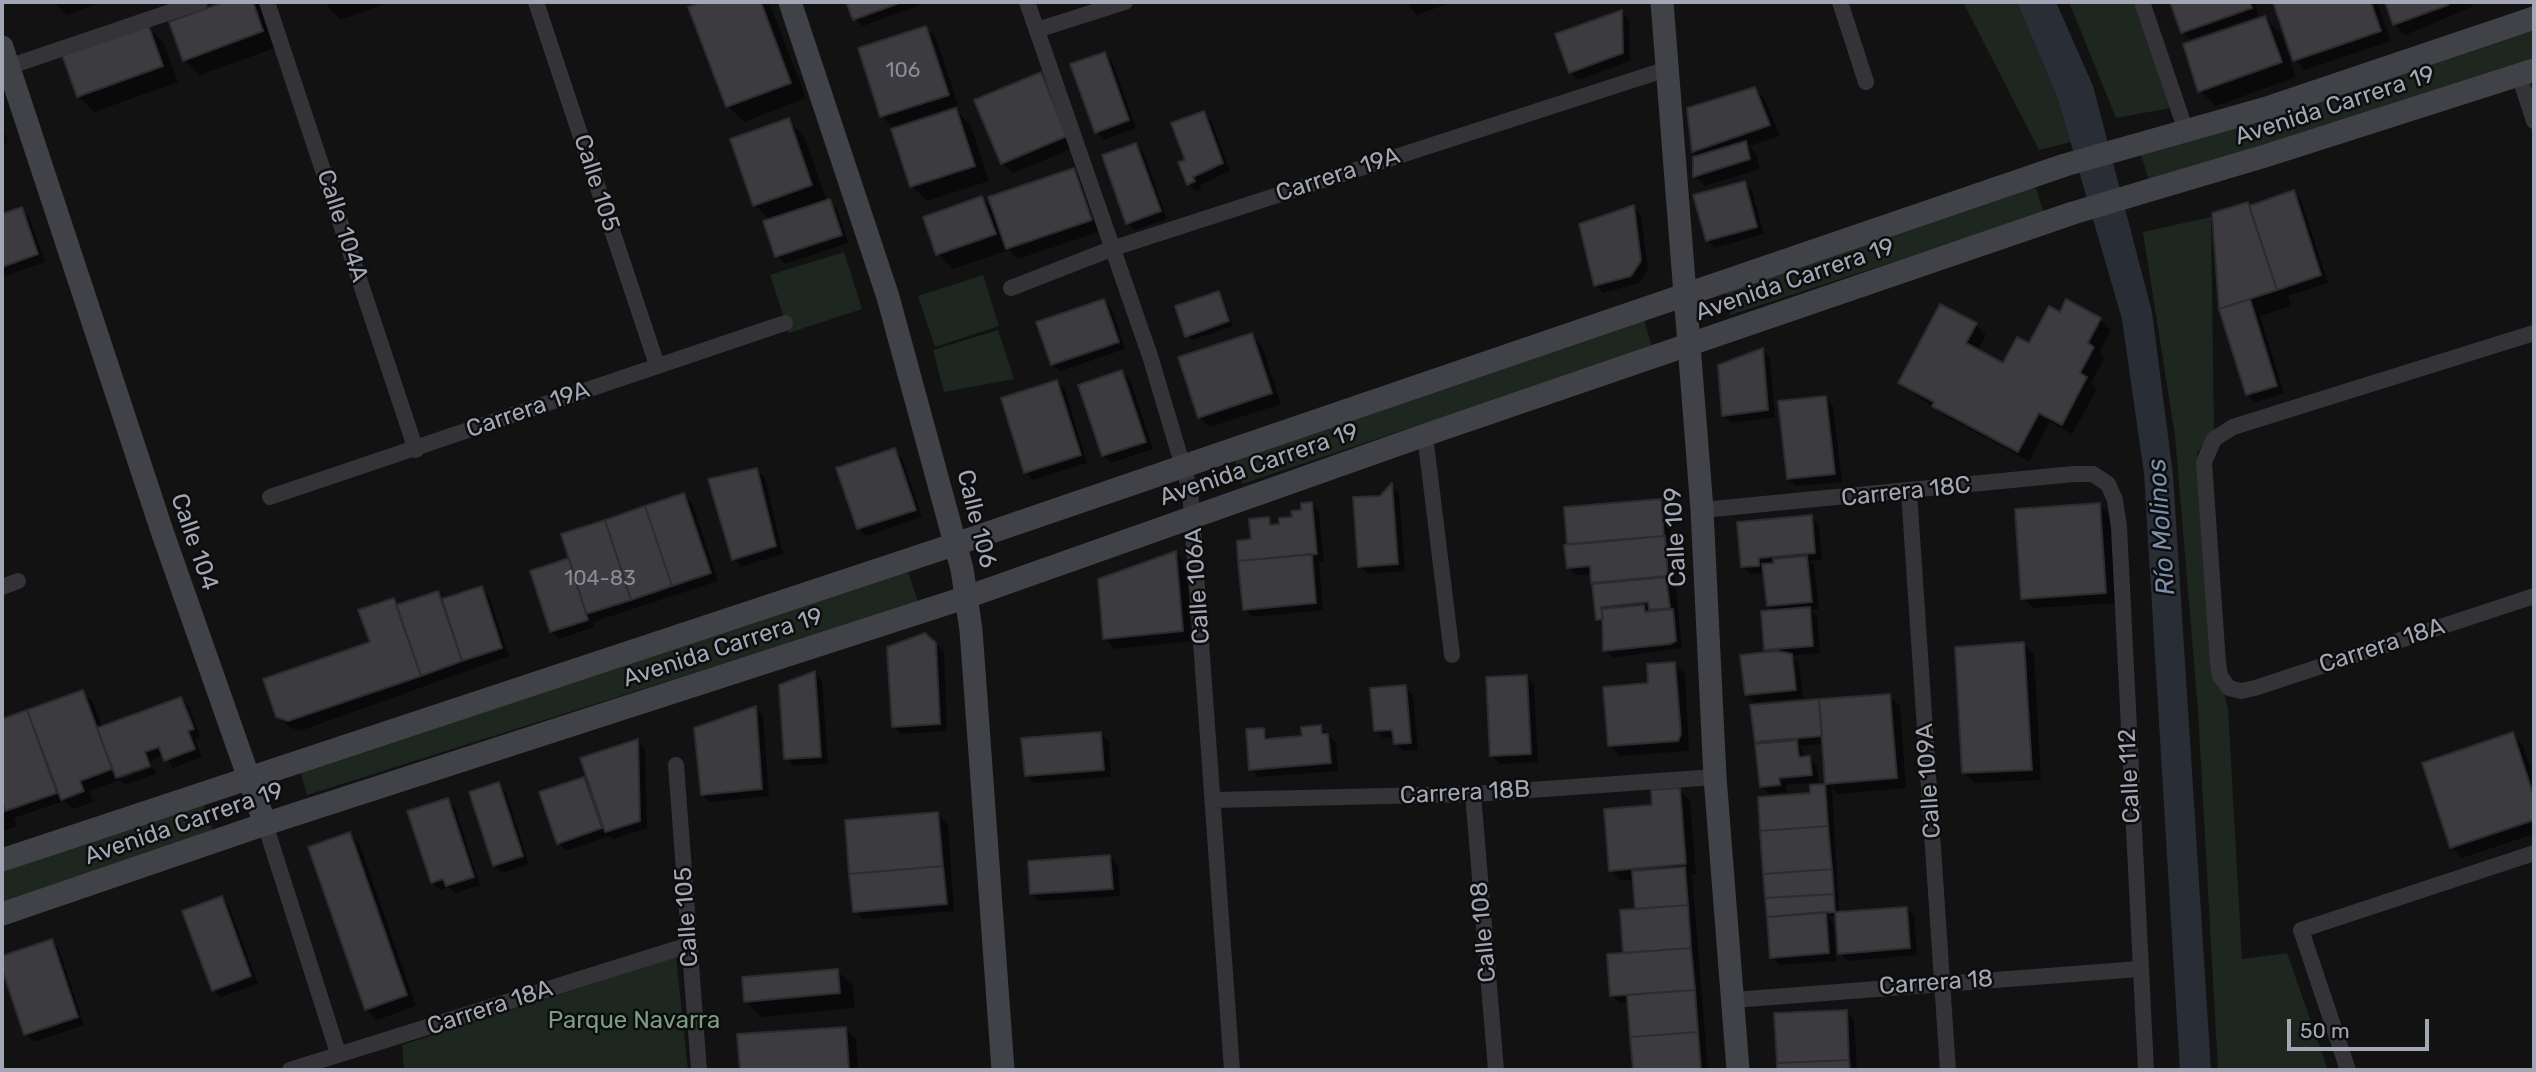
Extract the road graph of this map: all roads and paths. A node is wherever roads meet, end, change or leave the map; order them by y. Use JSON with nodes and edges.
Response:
{"nodes":[{"id":1,"x":200,"y":2,"type":"edge"},
{"id":2,"x":267,"y":2,"type":"edge"},
{"id":3,"x":536,"y":2,"type":"edge"},
{"id":4,"x":790,"y":2,"type":"edge"},
{"id":5,"x":1027,"y":2,"type":"edge"},
{"id":6,"x":1125,"y":2,"type":"edge"},
{"id":7,"x":1662,"y":2,"type":"edge"},
{"id":8,"x":1840,"y":2,"type":"edge"},
{"id":9,"x":2142,"y":2,"type":"edge"},
{"id":10,"x":2534,"y":18,"type":"edge"},
{"id":11,"x":1037,"y":30,"type":"junction"},
{"id":12,"x":4,"y":61,"type":"edge"},
{"id":13,"x":1667,"y":69,"type":"junction"},
{"id":14,"x":2526,"y":72,"type":"edge"},
{"id":15,"x":1866,"y":82,"type":"dead end"},
{"id":16,"x":2534,"y":121,"type":"edge"},
{"id":17,"x":2186,"y":131,"type":"junction"},
{"id":18,"x":1111,"y":249,"type":"junction"},
{"id":19,"x":1011,"y":288,"type":"dead end"},
{"id":20,"x":1686,"y":292,"type":"junction"},
{"id":21,"x":785,"y":323,"type":"dead end"},
{"id":22,"x":2534,"y":333,"type":"edge"},
{"id":23,"x":1689,"y":344,"type":"junction"},
{"id":24,"x":657,"y":365,"type":"junction"},
{"id":25,"x":1425,"y":435,"type":"junction"},
{"id":26,"x":416,"y":450,"type":"junction"},
{"id":27,"x":1183,"y":467,"type":"junction"},
{"id":28,"x":2108,"y":484,"type":"joint"},
{"id":29,"x":1909,"y":492,"type":"junction"},
{"id":30,"x":270,"y":497,"type":"dead end"},
{"id":31,"x":1702,"y":510,"type":"junction"},
{"id":32,"x":1193,"y":516,"type":"junction"},
{"id":33,"x":957,"y":544,"type":"junction"},
{"id":34,"x":18,"y":581,"type":"dead end"},
{"id":35,"x":2,"y":587,"type":"edge"},
{"id":36,"x":2534,"y":596,"type":"edge"},
{"id":37,"x":967,"y":597,"type":"junction"},
{"id":38,"x":1452,"y":655,"type":"dead end"},
{"id":39,"x":676,"y":765,"type":"dead end"},
{"id":40,"x":250,"y":777,"type":"junction"},
{"id":41,"x":1715,"y":777,"type":"junction"},
{"id":42,"x":1474,"y":794,"type":"junction"},
{"id":43,"x":1214,"y":800,"type":"junction"},
{"id":44,"x":265,"y":824,"type":"junction"},
{"id":45,"x":2534,"y":853,"type":"edge"},
{"id":46,"x":2,"y":860,"type":"edge"},
{"id":47,"x":2,"y":914,"type":"edge"},
{"id":48,"x":689,"y":945,"type":"junction"},
{"id":49,"x":2139,"y":969,"type":"junction"},
{"id":50,"x":1942,"y":982,"type":"junction"},
{"id":51,"x":1733,"y":1000,"type":"junction"},
{"id":52,"x":338,"y":1053,"type":"junction"},
{"id":53,"x":290,"y":1070,"type":"edge"},
{"id":54,"x":699,"y":1070,"type":"edge"},
{"id":55,"x":1003,"y":1070,"type":"edge"},
{"id":56,"x":1232,"y":1070,"type":"edge"},
{"id":57,"x":1496,"y":1070,"type":"edge"},
{"id":58,"x":1738,"y":1070,"type":"edge"},
{"id":59,"x":1948,"y":1070,"type":"edge"},
{"id":60,"x":2146,"y":1070,"type":"edge"},
{"id":61,"x":2348,"y":1070,"type":"edge"}],
"edges":[{"from":1,"to":12,"type":"street"},
{"from":2,"to":26,"type":"street","name":"Calle 104A"},
{"from":3,"to":24,"type":"street","name":"Calle 105"},
{"from":4,"to":33,"type":"main road","name":"Calle 106"},
{"from":5,"to":11,"type":"street","name":"Calle 106A"},
{"from":6,"to":11,"type":"street"},
{"from":7,"to":13,"type":"main road","name":"Calle 109"},
{"from":8,"to":15,"type":"street"},
{"from":9,"to":17,"type":"street"},
{"from":10,"to":17,"type":"main road","name":"Avenida Carrera 19"},
{"from":11,"to":18,"type":"street","name":"Calle 106A"},
{"from":12,"to":40,"type":"main road","name":"Calle 104"},
{"from":13,"to":18,"type":"street","name":"Carrera 19A"},
{"from":13,"to":20,"type":"main road","name":"Calle 109"},
{"from":14,"to":16,"type":"street"},
{"from":14,"to":23,"type":"main road","name":"Avenida Carrera 19"},
{"from":17,"to":20,"type":"main road","name":"Avenida Carrera 19"},
{"from":18,"to":19,"type":"street","name":"Carrera 19A"},
{"from":18,"to":27,"type":"street","name":"Calle 106A"},
{"from":20,"to":23,"type":"main road","name":"Calle 109"},
{"from":20,"to":27,"type":"main road","name":"Avenida Carrera 19"},
{"from":21,"to":24,"type":"street","name":"Carrera 19A"},
{"from":22,"to":36,"type":"street","name":"Carrera 18A"},
{"from":23,"to":25,"type":"main road","name":"Avenida Carrera 19"},
{"from":23,"to":31,"type":"main road","name":"Calle 109"},
{"from":24,"to":26,"type":"street","name":"Carrera 19A"},
{"from":25,"to":32,"type":"main road","name":"Avenida Carrera 19"},
{"from":25,"to":38,"type":"street"},
{"from":26,"to":30,"type":"street","name":"Carrera 19A"},
{"from":27,"to":32,"type":"street","name":"Calle 106A"},
{"from":27,"to":33,"type":"main road","name":"Avenida Carrera 19"},
{"from":28,"to":29,"type":"street","name":"Carrera 18C"},
{"from":28,"to":49,"type":"street","name":"Calle 112"},
{"from":29,"to":31,"type":"street","name":"Carrera 18C"},
{"from":29,"to":50,"type":"street","name":"Calle 109A"},
{"from":31,"to":41,"type":"main road","name":"Calle 109"},
{"from":32,"to":37,"type":"main road","name":"Avenida Carrera 19"},
{"from":32,"to":43,"type":"street","name":"Calle 106A"},
{"from":33,"to":37,"type":"main road","name":"Calle 106"},
{"from":33,"to":40,"type":"main road","name":"Avenida Carrera 19"},
{"from":34,"to":35,"type":"street"},
{"from":37,"to":44,"type":"main road","name":"Avenida Carrera 19"},
{"from":37,"to":55,"type":"main road","name":"Calle 106"},
{"from":39,"to":48,"type":"street","name":"Calle 105"},
{"from":40,"to":44,"type":"main road","name":"Calle 104"},
{"from":40,"to":46,"type":"main road","name":"Avenida Carrera 19"},
{"from":41,"to":42,"type":"street","name":"Carrera 18B"},
{"from":41,"to":51,"type":"main road","name":"Calle 109"},
{"from":42,"to":43,"type":"street","name":"Carrera 18B"},
{"from":42,"to":57,"type":"street","name":"Calle 108"},
{"from":43,"to":56,"type":"street","name":"Calle 106A"},
{"from":44,"to":47,"type":"main road","name":"Avenida Carrera 19"},
{"from":44,"to":52,"type":"street","name":"Calle 104"},
{"from":45,"to":61,"type":"street"},
{"from":48,"to":52,"type":"street","name":"Carrera 18A"},
{"from":48,"to":54,"type":"street","name":"Calle 105"},
{"from":49,"to":50,"type":"street","name":"Carrera 18"},
{"from":49,"to":60,"type":"street","name":"Calle 112"},
{"from":50,"to":51,"type":"street","name":"Carrera 18"},
{"from":50,"to":59,"type":"street","name":"Calle 109A"},
{"from":51,"to":58,"type":"main road","name":"Calle 109"},
{"from":52,"to":53,"type":"street","name":"Carrera 18A"}]}
